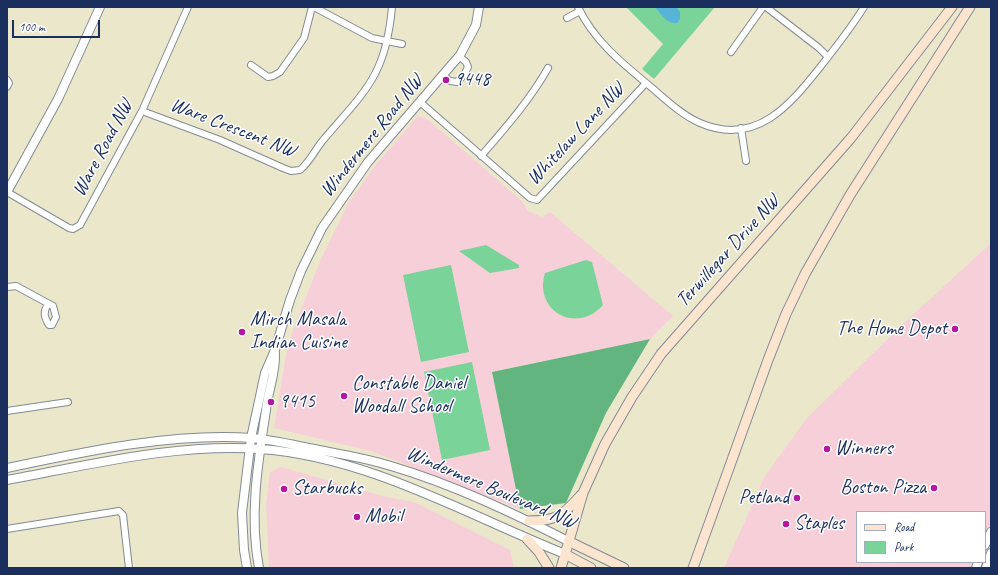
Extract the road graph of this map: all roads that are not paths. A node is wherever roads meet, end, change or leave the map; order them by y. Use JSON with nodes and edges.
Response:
{"nodes":[{"id":1,"x":100,"y":7,"type":"edge"},
{"id":2,"x":188,"y":7,"type":"edge"},
{"id":3,"x":313,"y":7,"type":"edge"},
{"id":4,"x":392,"y":7,"type":"edge"},
{"id":5,"x":479,"y":7,"type":"edge"},
{"id":6,"x":763,"y":7,"type":"edge"},
{"id":7,"x":766,"y":7,"type":"edge"},
{"id":8,"x":864,"y":7,"type":"edge"},
{"id":9,"x":952,"y":7,"type":"edge"},
{"id":10,"x":970,"y":7,"type":"edge"},
{"id":11,"x":579,"y":9,"type":"edge"},
{"id":12,"x":567,"y":18,"type":"dead end"},
{"id":13,"x":388,"y":42,"type":"junction"},
{"id":14,"x":402,"y":44,"type":"dead end"},
{"id":15,"x":731,"y":52,"type":"dead end"},
{"id":16,"x":459,"y":56,"type":"junction"},
{"id":17,"x":828,"y":57,"type":"junction"},
{"id":18,"x":251,"y":65,"type":"dead end"},
{"id":19,"x":548,"y":68,"type":"dead end"},
{"id":20,"x":443,"y":75,"type":"junction"},
{"id":21,"x":7,"y":80,"type":"edge"},
{"id":22,"x":646,"y":83,"type":"junction"},
{"id":23,"x":7,"y":87,"type":"edge"},
{"id":24,"x":420,"y":102,"type":"junction"},
{"id":25,"x":142,"y":110,"type":"junction"},
{"id":26,"x":741,"y":128,"type":"junction"},
{"id":27,"x":481,"y":156,"type":"junction"},
{"id":28,"x":746,"y":160,"type":"dead end"},
{"id":29,"x":7,"y":192,"type":"edge"},
{"id":30,"x":7,"y":286,"type":"edge"},
{"id":31,"x":48,"y":304,"type":"dead end"},
{"id":32,"x":275,"y":350,"type":"junction"},
{"id":33,"x":68,"y":402,"type":"dead end"},
{"id":34,"x":7,"y":411,"type":"edge"},
{"id":35,"x":251,"y":438,"type":"junction"},
{"id":36,"x":262,"y":440,"type":"junction"},
{"id":37,"x":250,"y":449,"type":"junction"},
{"id":38,"x":261,"y":449,"type":"junction"},
{"id":39,"x":7,"y":468,"type":"edge"},
{"id":40,"x":7,"y":480,"type":"edge"},
{"id":41,"x":583,"y":493,"type":"junction"},
{"id":42,"x":529,"y":521,"type":"junction"},
{"id":43,"x":7,"y":529,"type":"edge"},
{"id":44,"x":991,"y":532,"type":"edge"},
{"id":45,"x":527,"y":539,"type":"junction"},
{"id":46,"x":568,"y":541,"type":"junction"},
{"id":47,"x":986,"y":543,"type":"edge"},
{"id":48,"x":991,"y":553,"type":"edge"},
{"id":49,"x":565,"y":554,"type":"junction"},
{"id":50,"x":694,"y":566,"type":"edge"},
{"id":51,"x":129,"y":568,"type":"edge"},
{"id":52,"x":247,"y":568,"type":"edge"},
{"id":53,"x":259,"y":568,"type":"edge"},
{"id":54,"x":549,"y":568,"type":"edge"},
{"id":55,"x":562,"y":568,"type":"edge"},
{"id":56,"x":591,"y":568,"type":"edge"},
{"id":57,"x":624,"y":568,"type":"edge"},
{"id":58,"x":986,"y":568,"type":"edge"}],
"edges":[{"from":1,"to":29,"type":"street"},
{"from":2,"to":25,"type":"street","name":"Ware Road NW"},
{"from":3,"to":13,"type":"street"},
{"from":3,"to":18,"type":"street"},
{"from":4,"to":13,"type":"street","name":"Ware Crescent NW"},
{"from":5,"to":16,"type":"street","name":"Windermere Road NW"},
{"from":6,"to":15,"type":"street"},
{"from":7,"to":17,"type":"street"},
{"from":8,"to":17,"type":"street"},
{"from":9,"to":41,"type":"main road","name":"Terwillegar Drive NW"},
{"from":10,"to":50,"type":"main road"},
{"from":11,"to":12,"type":"street"},
{"from":11,"to":22,"type":"street"},
{"from":13,"to":14,"type":"street"},
{"from":13,"to":25,"type":"street","name":"Ware Crescent NW"},
{"from":16,"to":20,"type":"street","name":"Windermere Road NW"},
{"from":16,"to":20,"type":"street","name":"Windermere Road NW"},
{"from":17,"to":26,"type":"street"},
{"from":19,"to":27,"type":"street"},
{"from":20,"to":24,"type":"street","name":"Windermere Road NW"},
{"from":21,"to":23,"type":"street"},
{"from":22,"to":26,"type":"street"},
{"from":22,"to":27,"type":"street","name":"Whitelaw Lane NW"},
{"from":24,"to":27,"type":"street","name":"Whitelaw Lane NW"},
{"from":24,"to":32,"type":"street","name":"Windermere Road NW"},
{"from":25,"to":29,"type":"street","name":"Ware Road NW"},
{"from":26,"to":28,"type":"street"},
{"from":30,"to":31,"type":"street"},
{"from":32,"to":35,"type":"street","name":"Windermere Road NW"},
{"from":32,"to":36,"type":"street","name":"Windermere Road NW"},
{"from":33,"to":34,"type":"street"},
{"from":35,"to":36,"type":"street","name":"Windermere Boulevard NW"},
{"from":35,"to":37,"type":"street","name":"Windermere Road NW"},
{"from":35,"to":39,"type":"street","name":"Windermere Boulevard NW"},
{"from":36,"to":38,"type":"street","name":"Windermere Road NW"},
{"from":36,"to":42,"type":"street","name":"Windermere Boulevard NW"},
{"from":37,"to":38,"type":"street","name":"Windermere Boulevard NW"},
{"from":37,"to":40,"type":"street","name":"Windermere Boulevard NW"},
{"from":37,"to":52,"type":"street","name":"Windermere Road NW"},
{"from":38,"to":45,"type":"street","name":"Windermere Boulevard NW"},
{"from":38,"to":53,"type":"street","name":"Windermere Road NW"},
{"from":41,"to":42,"type":"main road"},
{"from":41,"to":46,"type":"main road","name":"Terwillegar Drive NW"},
{"from":42,"to":46,"type":"street","name":"Windermere Boulevard NW"},
{"from":43,"to":51,"type":"street"},
{"from":44,"to":47,"type":"street"},
{"from":45,"to":49,"type":"street","name":"Windermere Boulevard NW"},
{"from":45,"to":54,"type":"main road"},
{"from":46,"to":49,"type":"main road","name":"Terwillegar Drive NW"},
{"from":46,"to":57,"type":"main road","name":"Windermere Boulevard NW"},
{"from":48,"to":58,"type":"street"},
{"from":49,"to":55,"type":"main road","name":"Terwillegar Drive NW"},
{"from":49,"to":56,"type":"main road","name":"Windermere Boulevard NW"}]}
